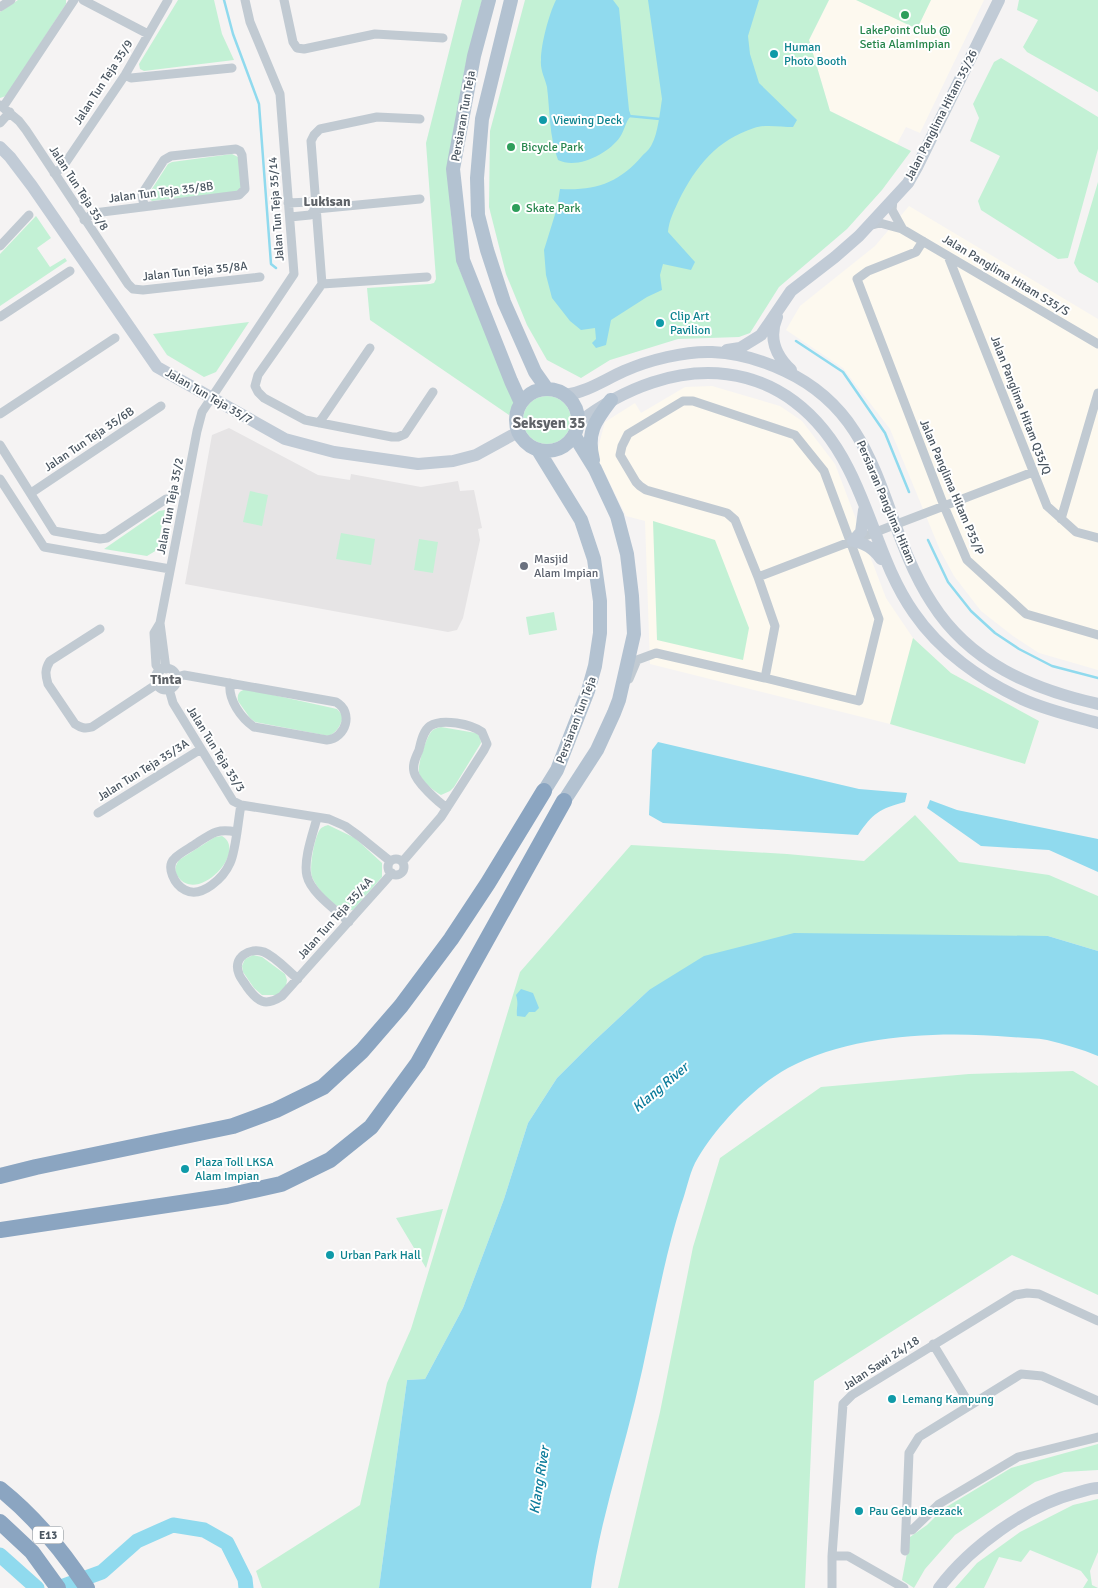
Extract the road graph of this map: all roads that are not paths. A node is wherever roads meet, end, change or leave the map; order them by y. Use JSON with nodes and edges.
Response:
{"nodes":[{"id":1,"x":10,"y":0,"type":"edge"},
{"id":2,"x":74,"y":0,"type":"edge"},
{"id":3,"x":83,"y":0,"type":"edge"},
{"id":4,"x":168,"y":0,"type":"edge"},
{"id":5,"x":245,"y":0,"type":"edge"},
{"id":6,"x":284,"y":0,"type":"edge"},
{"id":7,"x":489,"y":0,"type":"edge"},
{"id":8,"x":511,"y":0,"type":"edge"},
{"id":9,"x":999,"y":0,"type":"edge"},
{"id":10,"x":0,"y":7,"type":"edge"},
{"id":11,"x":148,"y":34,"type":"junction"},
{"id":12,"x":443,"y":38,"type":"dead end"},
{"id":13,"x":232,"y":68,"type":"dead end"},
{"id":14,"x":125,"y":75,"type":"junction"},
{"id":15,"x":4,"y":108,"type":"edge"},
{"id":16,"x":420,"y":119,"type":"dead end"},
{"id":17,"x":0,"y":123,"type":"edge"},
{"id":18,"x":0,"y":147,"type":"edge"},
{"id":19,"x":54,"y":173,"type":"junction"},
{"id":20,"x":420,"y":199,"type":"dead end"},
{"id":21,"x":893,"y":199,"type":"junction"},
{"id":22,"x":288,"y":204,"type":"junction"},
{"id":23,"x":144,"y":207,"type":"junction"},
{"id":24,"x":316,"y":209,"type":"junction"},
{"id":25,"x":29,"y":214,"type":"dead end"},
{"id":26,"x":290,"y":218,"type":"junction"},
{"id":27,"x":84,"y":220,"type":"junction"},
{"id":28,"x":868,"y":226,"type":"junction"},
{"id":29,"x":902,"y":228,"type":"junction"},
{"id":30,"x":923,"y":241,"type":"junction"},
{"id":31,"x":0,"y":246,"type":"edge"},
{"id":32,"x":948,"y":256,"type":"junction"},
{"id":33,"x":70,"y":271,"type":"dead end"},
{"id":34,"x":260,"y":276,"type":"dead end"},
{"id":35,"x":427,"y":277,"type":"dead end"},
{"id":36,"x":322,"y":284,"type":"junction"},
{"id":37,"x":133,"y":288,"type":"joint"},
{"id":38,"x":783,"y":303,"type":"junction"},
{"id":39,"x":0,"y":317,"type":"edge"},
{"id":40,"x":115,"y":338,"type":"dead end"},
{"id":41,"x":1098,"y":344,"type":"edge"},
{"id":42,"x":370,"y":348,"type":"dead end"},
{"id":43,"x":713,"y":352,"type":"junction"},
{"id":44,"x":800,"y":378,"type":"junction"},
{"id":45,"x":547,"y":389,"type":"junction"},
{"id":46,"x":433,"y":392,"type":"dead end"},
{"id":47,"x":1098,"y":394,"type":"edge"},
{"id":48,"x":565,"y":395,"type":"junction"},
{"id":49,"x":212,"y":398,"type":"junction"},
{"id":50,"x":611,"y":400,"type":"junction"},
{"id":51,"x":522,"y":403,"type":"junction"},
{"id":52,"x":161,"y":406,"type":"dead end"},
{"id":53,"x":0,"y":414,"type":"edge"},
{"id":54,"x":320,"y":423,"type":"junction"},
{"id":55,"x":576,"y":429,"type":"junction"},
{"id":56,"x":518,"y":432,"type":"junction"},
{"id":57,"x":0,"y":446,"type":"edge"},
{"id":58,"x":538,"y":450,"type":"junction"},
{"id":59,"x":595,"y":470,"type":"junction"},
{"id":60,"x":1034,"y":472,"type":"junction"},
{"id":61,"x":0,"y":479,"type":"edge"},
{"id":62,"x":30,"y":493,"type":"junction"},
{"id":63,"x":166,"y":499,"type":"dead end"},
{"id":64,"x":944,"y":506,"type":"junction"},
{"id":65,"x":865,"y":507,"type":"junction"},
{"id":66,"x":1062,"y":519,"type":"junction"},
{"id":67,"x":895,"y":525,"type":"junction"},
{"id":68,"x":874,"y":533,"type":"junction"},
{"id":69,"x":1098,"y":538,"type":"edge"},
{"id":70,"x":851,"y":541,"type":"junction"},
{"id":71,"x":887,"y":567,"type":"junction"},
{"id":72,"x":170,"y":569,"type":"junction"},
{"id":73,"x":758,"y":577,"type":"junction"},
{"id":74,"x":160,"y":623,"type":"junction"},
{"id":75,"x":100,"y":629,"type":"dead end"},
{"id":76,"x":1098,"y":635,"type":"edge"},
{"id":77,"x":164,"y":667,"type":"junction"},
{"id":78,"x":177,"y":677,"type":"junction"},
{"id":79,"x":764,"y":678,"type":"junction"},
{"id":80,"x":230,"y":683,"type":"junction"},
{"id":81,"x":157,"y":684,"type":"junction"},
{"id":82,"x":169,"y":689,"type":"junction"},
{"id":83,"x":619,"y":700,"type":"junction"},
{"id":84,"x":1098,"y":704,"type":"edge"},
{"id":85,"x":1098,"y":723,"type":"edge"},
{"id":86,"x":201,"y":749,"type":"junction"},
{"id":87,"x":544,"y":791,"type":"joint"},
{"id":88,"x":564,"y":801,"type":"joint"},
{"id":89,"x":241,"y":806,"type":"junction"},
{"id":90,"x":447,"y":808,"type":"junction"},
{"id":91,"x":98,"y":812,"type":"dead end"},
{"id":92,"x":317,"y":818,"type":"junction"},
{"id":93,"x":236,"y":832,"type":"junction"},
{"id":94,"x":390,"y":861,"type":"junction"},
{"id":95,"x":403,"y":861,"type":"junction"},
{"id":96,"x":392,"y":873,"type":"junction"},
{"id":97,"x":349,"y":922,"type":"junction"},
{"id":98,"x":298,"y":979,"type":"junction"},
{"id":99,"x":0,"y":1176,"type":"edge"},
{"id":100,"x":0,"y":1230,"type":"edge"},
{"id":101,"x":1098,"y":1321,"type":"edge"},
{"id":102,"x":933,"y":1344,"type":"junction"},
{"id":103,"x":1098,"y":1401,"type":"edge"},
{"id":104,"x":970,"y":1405,"type":"junction"},
{"id":105,"x":1098,"y":1437,"type":"edge"},
{"id":106,"x":1098,"y":1488,"type":"edge"},
{"id":107,"x":0,"y":1489,"type":"edge"},
{"id":108,"x":0,"y":1522,"type":"edge"},
{"id":109,"x":906,"y":1530,"type":"junction"},
{"id":110,"x":905,"y":1550,"type":"dead end"},
{"id":111,"x":832,"y":1556,"type":"junction"},
{"id":112,"x":58,"y":1588,"type":"edge"},
{"id":113,"x":87,"y":1588,"type":"edge"},
{"id":114,"x":832,"y":1588,"type":"edge"},
{"id":115,"x":904,"y":1588,"type":"edge"},
{"id":116,"x":939,"y":1588,"type":"edge"}],
"edges":[{"from":1,"to":10,"type":"street"},
{"from":2,"to":15,"type":"street"},
{"from":3,"to":11,"type":"street"},
{"from":4,"to":11,"type":"street","name":"Jalan Tun Teja 35/9"},
{"from":5,"to":22,"type":"street","name":"Jalan Tun Teja 35/14"},
{"from":6,"to":12,"type":"street"},
{"from":7,"to":51,"type":"main road","name":"Persiaran Tun Teja"},
{"from":8,"to":45,"type":"main road","name":"Persiaran Tun Teja"},
{"from":9,"to":21,"type":"main road","name":"Jalan Panglima Hitam 35/26"},
{"from":11,"to":14,"type":"street","name":"Jalan Tun Teja 35/9"},
{"from":13,"to":14,"type":"street"},
{"from":14,"to":19,"type":"street","name":"Jalan Tun Teja 35/9"},
{"from":15,"to":17,"type":"street"},
{"from":15,"to":19,"type":"street","name":"Jalan Tun Teja 35/8"},
{"from":16,"to":24,"type":"street"},
{"from":18,"to":49,"type":"main road","name":"Jalan Tun Teja 35/7"},
{"from":19,"to":27,"type":"street","name":"Jalan Tun Teja 35/8"},
{"from":20,"to":24,"type":"street"},
{"from":21,"to":28,"type":"main road","name":"Jalan Panglima Hitam 35/26"},
{"from":21,"to":29,"type":"street"},
{"from":22,"to":24,"type":"street"},
{"from":22,"to":26,"type":"street","name":"Jalan Tun Teja 35/14"},
{"from":23,"to":23,"type":"street","name":"Jalan Tun Teja 35/8B"},
{"from":23,"to":27,"type":"street","name":"Jalan Tun Teja 35/8B"},
{"from":24,"to":26,"type":"street"},
{"from":24,"to":36,"type":"street"},
{"from":25,"to":31,"type":"street"},
{"from":26,"to":49,"type":"street","name":"Jalan Tun Teja 35/14"},
{"from":27,"to":37,"type":"street","name":"Jalan Tun Teja 35/8"},
{"from":28,"to":29,"type":"street","name":"Jalan Panglima Hitam S35/S"},
{"from":28,"to":38,"type":"main road","name":"Jalan Panglima Hitam 35/26"},
{"from":29,"to":30,"type":"street","name":"Jalan Panglima Hitam S35/S"},
{"from":30,"to":32,"type":"street","name":"Jalan Panglima Hitam S35/S"},
{"from":30,"to":64,"type":"street","name":"Jalan Panglima Hitam P35/P"},
{"from":32,"to":41,"type":"street","name":"Jalan Panglima Hitam S35/S"},
{"from":32,"to":60,"type":"street","name":"Jalan Panglima Hitam Q35/Q"},
{"from":33,"to":39,"type":"street"},
{"from":34,"to":37,"type":"street","name":"Jalan Tun Teja 35/8A"},
{"from":35,"to":36,"type":"street"},
{"from":36,"to":54,"type":"street"},
{"from":38,"to":43,"type":"main road","name":"Jalan Panglima Hitam 35/26"},
{"from":38,"to":44,"type":"main road","name":"Jalan Panglima Hitam 35/26"},
{"from":40,"to":53,"type":"street"},
{"from":42,"to":54,"type":"street"},
{"from":43,"to":44,"type":"main road","name":"Persiaran Panglima Hitam"},
{"from":43,"to":48,"type":"main road","name":"Persiaran Panglima Hitam"},
{"from":44,"to":67,"type":"main road","name":"Persiaran Panglima Hitam"},
{"from":45,"to":48,"type":"main road"},
{"from":45,"to":51,"type":"main road"},
{"from":46,"to":54,"type":"street"},
{"from":47,"to":66,"type":"street"},
{"from":48,"to":55,"type":"main road"},
{"from":49,"to":56,"type":"main road","name":"Jalan Tun Teja 35/7"},
{"from":49,"to":72,"type":"street","name":"Jalan Tun Teja 35/2"},
{"from":50,"to":55,"type":"main road","name":"Persiaran Panglima Hitam"},
{"from":50,"to":59,"type":"main road"},
{"from":50,"to":65,"type":"main road","name":"Persiaran Panglima Hitam"},
{"from":51,"to":56,"type":"main road"},
{"from":52,"to":62,"type":"street","name":"Jalan Tun Teja 35/6B"},
{"from":55,"to":58,"type":"main road"},
{"from":55,"to":59,"type":"main road","name":"Persiaran Tun Teja"},
{"from":56,"to":58,"type":"main road"},
{"from":57,"to":62,"type":"street"},
{"from":58,"to":87,"type":"main road","name":"Persiaran Tun Teja"},
{"from":59,"to":83,"type":"main road","name":"Persiaran Tun Teja"},
{"from":60,"to":64,"type":"street"},
{"from":60,"to":66,"type":"street","name":"Jalan Panglima Hitam Q35/Q"},
{"from":61,"to":72,"type":"street"},
{"from":62,"to":63,"type":"street"},
{"from":64,"to":67,"type":"street"},
{"from":64,"to":76,"type":"street","name":"Jalan Panglima Hitam P35/P"},
{"from":65,"to":68,"type":"main road","name":"Persiaran Panglima Hitam"},
{"from":65,"to":70,"type":"main road"},
{"from":66,"to":69,"type":"street","name":"Jalan Panglima Hitam Q35/Q"},
{"from":67,"to":68,"type":"street"},
{"from":67,"to":84,"type":"main road","name":"Persiaran Panglima Hitam"},
{"from":68,"to":70,"type":"street"},
{"from":68,"to":71,"type":"main road","name":"Persiaran Panglima Hitam"},
{"from":70,"to":71,"type":"main road"},
{"from":70,"to":73,"type":"street"},
{"from":70,"to":73,"type":"street"},
{"from":70,"to":79,"type":"street"},
{"from":71,"to":85,"type":"main road","name":"Persiaran Panglima Hitam"},
{"from":72,"to":74,"type":"street","name":"Jalan Tun Teja 35/2"},
{"from":73,"to":79,"type":"street"},
{"from":74,"to":77,"type":"street","name":"Jalan Tun Teja 35/2"},
{"from":74,"to":77,"type":"street","name":"Jalan Tun Teja 35/2"},
{"from":75,"to":81,"type":"street"},
{"from":77,"to":78,"type":"street"},
{"from":77,"to":81,"type":"street"},
{"from":78,"to":80,"type":"street"},
{"from":78,"to":82,"type":"street"},
{"from":79,"to":83,"type":"street"},
{"from":80,"to":80,"type":"street"},
{"from":81,"to":82,"type":"street"},
{"from":82,"to":86,"type":"street","name":"Jalan Tun Teja 35/3"},
{"from":83,"to":88,"type":"main road","name":"Persiaran Tun Teja"},
{"from":86,"to":89,"type":"street","name":"Jalan Tun Teja 35/3"},
{"from":86,"to":91,"type":"street","name":"Jalan Tun Teja 35/3A"},
{"from":87,"to":99,"type":"highway"},
{"from":88,"to":100,"type":"highway"},
{"from":89,"to":92,"type":"street","name":"Jalan Tun Teja 35/3"},
{"from":89,"to":93,"type":"street"},
{"from":90,"to":90,"type":"street"},
{"from":90,"to":95,"type":"street"},
{"from":92,"to":94,"type":"street","name":"Jalan Tun Teja 35/3"},
{"from":92,"to":97,"type":"street"},
{"from":93,"to":93,"type":"street"},
{"from":94,"to":95,"type":"street"},
{"from":94,"to":96,"type":"street"},
{"from":95,"to":96,"type":"street"},
{"from":96,"to":97,"type":"street","name":"Jalan Tun Teja 35/4A"},
{"from":97,"to":98,"type":"street","name":"Jalan Tun Teja 35/4A"},
{"from":98,"to":98,"type":"street","name":"Jalan Tun Teja 35/4A"},
{"from":101,"to":102,"type":"street","name":"Jalan Sawi 24/18"},
{"from":102,"to":104,"type":"street"},
{"from":102,"to":111,"type":"street","name":"Jalan Sawi 24/18"},
{"from":103,"to":104,"type":"street"},
{"from":104,"to":109,"type":"street"},
{"from":105,"to":109,"type":"street"},
{"from":106,"to":116,"type":"main road"},
{"from":107,"to":113,"type":"highway","number":"E13"},
{"from":108,"to":112,"type":"highway","number":"E13"},
{"from":109,"to":110,"type":"street"},
{"from":111,"to":114,"type":"street","name":"Jalan Sawi 24/18"},
{"from":111,"to":115,"type":"street"}]}
